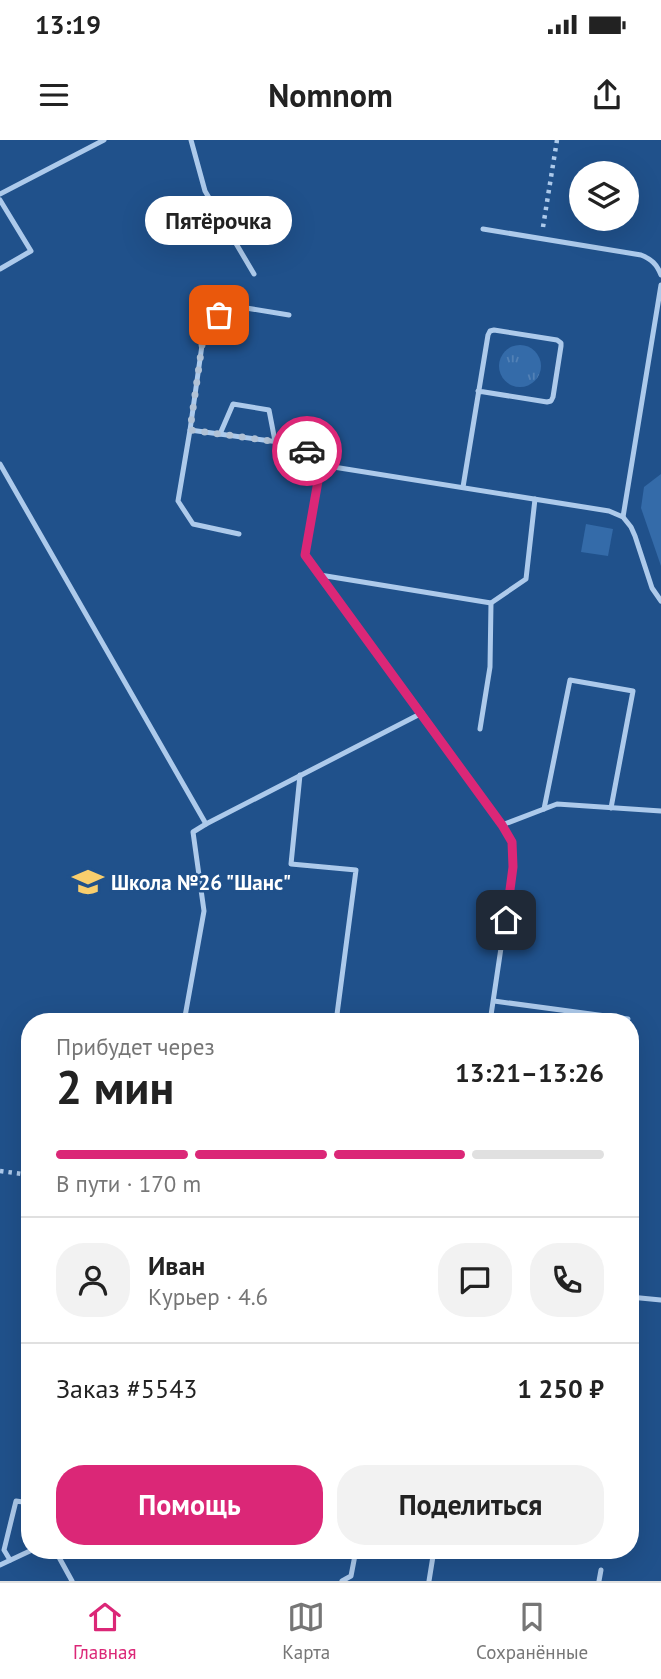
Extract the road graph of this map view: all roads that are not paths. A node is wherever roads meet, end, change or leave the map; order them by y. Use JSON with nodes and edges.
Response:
{"nodes":[{"id":1,"x":104,"y":140,"type":"edge"},
{"id":2,"x":191,"y":140,"type":"edge"},
{"id":3,"x":0,"y":194,"type":"edge"},
{"id":4,"x":0,"y":200,"type":"edge"},
{"id":5,"x":483,"y":229,"type":"dead end"},
{"id":6,"x":0,"y":269,"type":"edge"},
{"id":7,"x":254,"y":274,"type":"dead end"},
{"id":8,"x":661,"y":275,"type":"edge"},
{"id":9,"x":661,"y":285,"type":"edge"},
{"id":10,"x":289,"y":315,"type":"dead end"},
{"id":11,"x":478,"y":391,"type":"junction"},
{"id":12,"x":190,"y":430,"type":"junction"},
{"id":13,"x":220,"y":435,"type":"junction"},
{"id":14,"x":275,"y":441,"type":"junction"},
{"id":15,"x":0,"y":464,"type":"edge"},
{"id":16,"x":321,"y":464,"type":"junction"},
{"id":17,"x":463,"y":487,"type":"junction"},
{"id":18,"x":535,"y":499,"type":"junction"},
{"id":19,"x":623,"y":517,"type":"junction"},
{"id":20,"x":239,"y":534,"type":"dead end"},
{"id":21,"x":320,"y":575,"type":"junction"},
{"id":22,"x":661,"y":601,"type":"edge"},
{"id":23,"x":491,"y":603,"type":"junction"},
{"id":24,"x":422,"y":713,"type":"junction"},
{"id":25,"x":480,"y":729,"type":"dead end"},
{"id":26,"x":300,"y":775,"type":"junction"},
{"id":27,"x":611,"y":808,"type":"junction"},
{"id":28,"x":544,"y":809,"type":"junction"},
{"id":29,"x":661,"y":811,"type":"edge"},
{"id":30,"x":206,"y":824,"type":"junction"},
{"id":31,"x":502,"y":825,"type":"junction"},
{"id":32,"x":494,"y":1001,"type":"junction"},
{"id":33,"x":186,"y":1013,"type":"edge"},
{"id":34,"x":337,"y":1013,"type":"edge"},
{"id":35,"x":492,"y":1013,"type":"edge"},
{"id":36,"x":583,"y":1013,"type":"edge"},
{"id":37,"x":639,"y":1298,"type":"edge"},
{"id":38,"x":661,"y":1300,"type":"edge"},
{"id":39,"x":21,"y":1502,"type":"edge"},
{"id":40,"x":21,"y":1555,"type":"edge"},
{"id":41,"x":60,"y":1559,"type":"edge"},
{"id":42,"x":354,"y":1559,"type":"edge"},
{"id":43,"x":433,"y":1559,"type":"edge"},
{"id":44,"x":10,"y":1560,"type":"junction"},
{"id":45,"x":0,"y":1565,"type":"edge"},
{"id":46,"x":601,"y":1570,"type":"dead end"},
{"id":47,"x":72,"y":1581,"type":"edge"},
{"id":48,"x":342,"y":1581,"type":"edge"},
{"id":49,"x":429,"y":1581,"type":"edge"},
{"id":50,"x":600,"y":1581,"type":"edge"}],
"edges":[{"from":1,"to":3,"type":"lane"},
{"from":2,"to":7,"type":"lane"},
{"from":4,"to":6,"type":"lane"},
{"from":5,"to":8,"type":"lane"},
{"from":9,"to":19,"type":"lane"},
{"from":10,"to":12,"type":"lane"},
{"from":11,"to":11,"type":"lane"},
{"from":11,"to":17,"type":"lane"},
{"from":12,"to":13,"type":"lane"},
{"from":12,"to":20,"type":"lane"},
{"from":13,"to":14,"type":"lane"},
{"from":13,"to":14,"type":"lane"},
{"from":14,"to":16,"type":"lane"},
{"from":15,"to":30,"type":"lane"},
{"from":16,"to":17,"type":"lane"},
{"from":16,"to":21,"type":"lane"},
{"from":17,"to":18,"type":"lane"},
{"from":18,"to":19,"type":"lane"},
{"from":18,"to":23,"type":"lane"},
{"from":19,"to":22,"type":"lane"},
{"from":21,"to":23,"type":"lane"},
{"from":21,"to":24,"type":"lane"},
{"from":23,"to":25,"type":"lane"},
{"from":24,"to":26,"type":"lane"},
{"from":24,"to":31,"type":"lane"},
{"from":26,"to":30,"type":"lane"},
{"from":26,"to":34,"type":"lane"},
{"from":27,"to":28,"type":"lane"},
{"from":27,"to":28,"type":"lane"},
{"from":27,"to":29,"type":"lane"},
{"from":28,"to":31,"type":"lane"},
{"from":30,"to":33,"type":"lane"},
{"from":31,"to":32,"type":"lane"},
{"from":32,"to":35,"type":"lane"},
{"from":32,"to":36,"type":"lane"},
{"from":37,"to":38,"type":"lane"},
{"from":39,"to":44,"type":"lane"},
{"from":40,"to":44,"type":"lane"},
{"from":41,"to":47,"type":"lane"},
{"from":42,"to":48,"type":"lane"},
{"from":43,"to":49,"type":"lane"},
{"from":44,"to":45,"type":"lane"},
{"from":46,"to":50,"type":"lane"}]}
